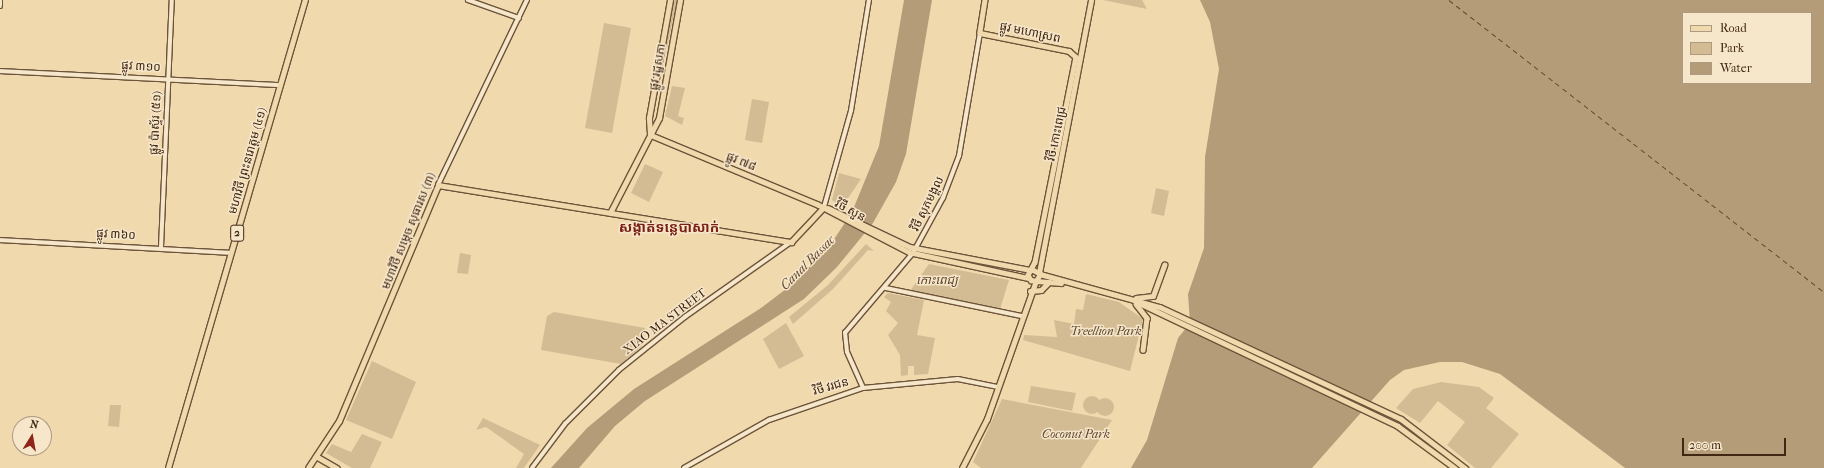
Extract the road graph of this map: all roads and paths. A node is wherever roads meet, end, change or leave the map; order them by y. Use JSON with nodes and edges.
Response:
{"nodes":[{"id":1,"x":0,"y":0,"type":"edge"},
{"id":2,"x":172,"y":0,"type":"edge"},
{"id":3,"x":305,"y":0,"type":"edge"},
{"id":4,"x":468,"y":0,"type":"edge"},
{"id":5,"x":527,"y":0,"type":"edge"},
{"id":6,"x":670,"y":0,"type":"edge"},
{"id":7,"x":680,"y":0,"type":"edge"},
{"id":8,"x":869,"y":0,"type":"edge"},
{"id":9,"x":985,"y":0,"type":"edge"},
{"id":10,"x":1091,"y":0,"type":"edge"},
{"id":11,"x":0,"y":6,"type":"edge"},
{"id":12,"x":519,"y":18,"type":"junction"},
{"id":13,"x":980,"y":33,"type":"junction"},
{"id":14,"x":1075,"y":54,"type":"joint"},
{"id":15,"x":0,"y":71,"type":"edge"},
{"id":16,"x":168,"y":78,"type":"junction"},
{"id":17,"x":280,"y":86,"type":"junction"},
{"id":18,"x":651,"y":136,"type":"junction"},
{"id":19,"x":438,"y":185,"type":"junction"},
{"id":20,"x":824,"y":207,"type":"junction"},
{"id":21,"x":610,"y":213,"type":"junction"},
{"id":22,"x":876,"y":233,"type":"junction"},
{"id":23,"x":0,"y":240,"type":"edge"},
{"id":24,"x":791,"y":242,"type":"junction"},
{"id":25,"x":161,"y":247,"type":"junction"},
{"id":26,"x":917,"y":248,"type":"junction"},
{"id":27,"x":231,"y":253,"type":"junction"},
{"id":28,"x":913,"y":253,"type":"junction"},
{"id":29,"x":1164,"y":265,"type":"dead end"},
{"id":30,"x":1032,"y":270,"type":"junction"},
{"id":31,"x":1039,"y":273,"type":"junction"},
{"id":32,"x":1029,"y":278,"type":"junction"},
{"id":33,"x":1036,"y":281,"type":"junction"},
{"id":34,"x":1049,"y":282,"type":"junction"},
{"id":35,"x":1065,"y":283,"type":"junction"},
{"id":36,"x":886,"y":288,"type":"junction"},
{"id":37,"x":1030,"y":291,"type":"junction"},
{"id":38,"x":1128,"y":298,"type":"junction"},
{"id":39,"x":1021,"y":316,"type":"junction"},
{"id":40,"x":1143,"y":350,"type":"dead end"},
{"id":41,"x":998,"y":387,"type":"junction"},
{"id":42,"x":863,"y":388,"type":"junction"},
{"id":43,"x":316,"y":456,"type":"junction"},
{"id":44,"x":169,"y":467,"type":"edge"},
{"id":45,"x":308,"y":468,"type":"edge"},
{"id":46,"x":336,"y":468,"type":"edge"},
{"id":47,"x":532,"y":468,"type":"edge"},
{"id":48,"x":684,"y":468,"type":"edge"},
{"id":49,"x":962,"y":468,"type":"edge"},
{"id":50,"x":1455,"y":468,"type":"edge"},
{"id":51,"x":1466,"y":468,"type":"edge"}],
"edges":[{"from":1,"to":11,"type":"street"},
{"from":2,"to":16,"type":"street","name":"ផ្លូវ ប៉ាស្ទ័រ (៥១)"},
{"from":3,"to":17,"type":"main road","name":"មហាវិថី ព្រះនរោត្តម (៤១)","number":"2"},
{"from":4,"to":12,"type":"street"},
{"from":5,"to":12,"type":"street","name":"មហាវិថី សម្តេច សុធារស (៣)"},
{"from":6,"to":18,"type":"main road","name":"ផ្លូវ រដ្ឋសភា"},
{"from":7,"to":18,"type":"main road","name":"ផ្លូវ រដ្ឋសភា"},
{"from":8,"to":20,"type":"street"},
{"from":9,"to":13,"type":"main road","name":"វិថី សុភមង្គល"},
{"from":10,"to":31,"type":"main road","name":"វិថី កោះពេជ្រ"},
{"from":12,"to":19,"type":"street","name":"មហាវិថី សម្តេច សុធារស (៣)"},
{"from":13,"to":14,"type":"main road","name":"ផ្លូវ មហោស្រព"},
{"from":13,"to":26,"type":"street","name":"វិថី សុភមង្គល"},
{"from":14,"to":30,"type":"main road","name":"វិថី កោះពេជ្រ"},
{"from":15,"to":16,"type":"street","name":"ផ្លូវ ៣១០"},
{"from":16,"to":17,"type":"street","name":"ផ្លូវ ៣១០"},
{"from":16,"to":25,"type":"street","name":"ផ្លូវ ប៉ាស្ទ័រ (៥១)"},
{"from":17,"to":27,"type":"main road","name":"មហាវិថី ព្រះនរោត្តម (៤១)","number":"2"},
{"from":18,"to":20,"type":"main road","name":"ផ្លូវ ៧៨"},
{"from":18,"to":21,"type":"main road","name":"ផ្លូវ រដ្ឋសភា"},
{"from":19,"to":21,"type":"main road"},
{"from":19,"to":43,"type":"main road","name":"មហាវិថី សម្តេច សុធារស (៣)"},
{"from":20,"to":22,"type":"main road","name":"វិថី សួន"},
{"from":20,"to":24,"type":"main road","name":"XIAO MA STREET"},
{"from":21,"to":24,"type":"main road"},
{"from":22,"to":26,"type":"main road","name":"វិថី សួន"},
{"from":22,"to":28,"type":"main road","name":"វិថី សួន"},
{"from":23,"to":25,"type":"street","name":"ផ្លូវ ៣៦០"},
{"from":24,"to":47,"type":"street","name":"XIAO MA STREET"},
{"from":25,"to":27,"type":"street","name":"ផ្លូវ ៣៦០"},
{"from":26,"to":28,"type":"street","name":"វិថី សុភមង្គល"},
{"from":26,"to":30,"type":"main road","name":"វិថី សួន"},
{"from":27,"to":44,"type":"main road","name":"មហាវិថី ព្រះនរោត្តម (៤១)","number":"2"},
{"from":28,"to":32,"type":"main road","name":"វិថី សួន"},
{"from":28,"to":36,"type":"street","name":"វិថី សុភមង្គល"},
{"from":29,"to":38,"type":"main road"},
{"from":30,"to":31,"type":"main road","name":"វិថី សួន"},
{"from":30,"to":32,"type":"main road","name":"វិថី កោះពេជ្រ"},
{"from":31,"to":33,"type":"main road","name":"វិថី កោះពេជ្រ"},
{"from":31,"to":35,"type":"main road"},
{"from":32,"to":33,"type":"main road","name":"វិថី សួន"},
{"from":32,"to":37,"type":"main road"},
{"from":33,"to":34,"type":"main road"},
{"from":33,"to":37,"type":"main road"},
{"from":34,"to":35,"type":"main road"},
{"from":34,"to":37,"type":"main road"},
{"from":35,"to":38,"type":"main road"},
{"from":36,"to":39,"type":"street"},
{"from":36,"to":42,"type":"street","name":"វិថី សុភមង្គល"},
{"from":37,"to":39,"type":"main road"},
{"from":38,"to":40,"type":"main road"},
{"from":38,"to":50,"type":"main road"},
{"from":38,"to":51,"type":"main road"},
{"from":39,"to":41,"type":"main road"},
{"from":41,"to":42,"type":"street","name":"វិថី វរជន"},
{"from":41,"to":49,"type":"main road"},
{"from":42,"to":48,"type":"street","name":"វិថី វរជន"},
{"from":43,"to":45,"type":"main road","name":"មហាវិថី សម្តេច សុធារស (៣)"},
{"from":43,"to":46,"type":"main road"}]}
